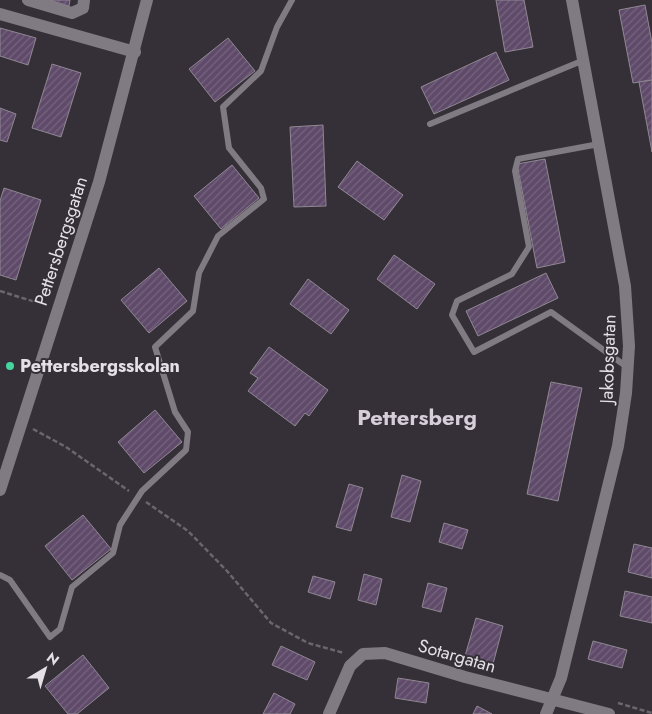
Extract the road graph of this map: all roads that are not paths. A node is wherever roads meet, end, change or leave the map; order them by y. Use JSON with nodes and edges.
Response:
{"nodes":[{"id":1,"x":28,"y":0,"type":"edge"},
{"id":2,"x":84,"y":0,"type":"edge"},
{"id":3,"x":147,"y":0,"type":"edge"},
{"id":4,"x":292,"y":0,"type":"edge"},
{"id":5,"x":572,"y":0,"type":"edge"},
{"id":6,"x":0,"y":14,"type":"edge"},
{"id":7,"x":135,"y":52,"type":"junction"},
{"id":8,"x":584,"y":60,"type":"junction"},
{"id":9,"x":430,"y":124,"type":"dead end"},
{"id":10,"x":600,"y":144,"type":"junction"},
{"id":11,"x":628,"y":367,"type":"junction"},
{"id":12,"x":0,"y":490,"type":"edge"},
{"id":13,"x":0,"y":574,"type":"edge"},
{"id":14,"x":553,"y":700,"type":"junction"},
{"id":15,"x":329,"y":714,"type":"edge"},
{"id":16,"x":546,"y":714,"type":"edge"},
{"id":17,"x":609,"y":714,"type":"edge"}],
"edges":[{"from":1,"to":2,"type":"street"},
{"from":3,"to":7,"type":"street","name":"Pettersbergsgatan"},
{"from":4,"to":13,"type":"lane"},
{"from":5,"to":8,"type":"street","name":"Jakobsgatan"},
{"from":6,"to":7,"type":"street"},
{"from":7,"to":12,"type":"street","name":"Pettersbergsgatan"},
{"from":8,"to":9,"type":"lane"},
{"from":8,"to":10,"type":"street","name":"Jakobsgatan"},
{"from":10,"to":11,"type":"street","name":"Jakobsgatan"},
{"from":10,"to":11,"type":"lane"},
{"from":11,"to":14,"type":"street","name":"Jakobsgatan"},
{"from":14,"to":15,"type":"street","name":"Sotargatan"},
{"from":14,"to":16,"type":"street","name":"Jakobsgatan"},
{"from":14,"to":17,"type":"street","name":"Sotargatan"}]}
